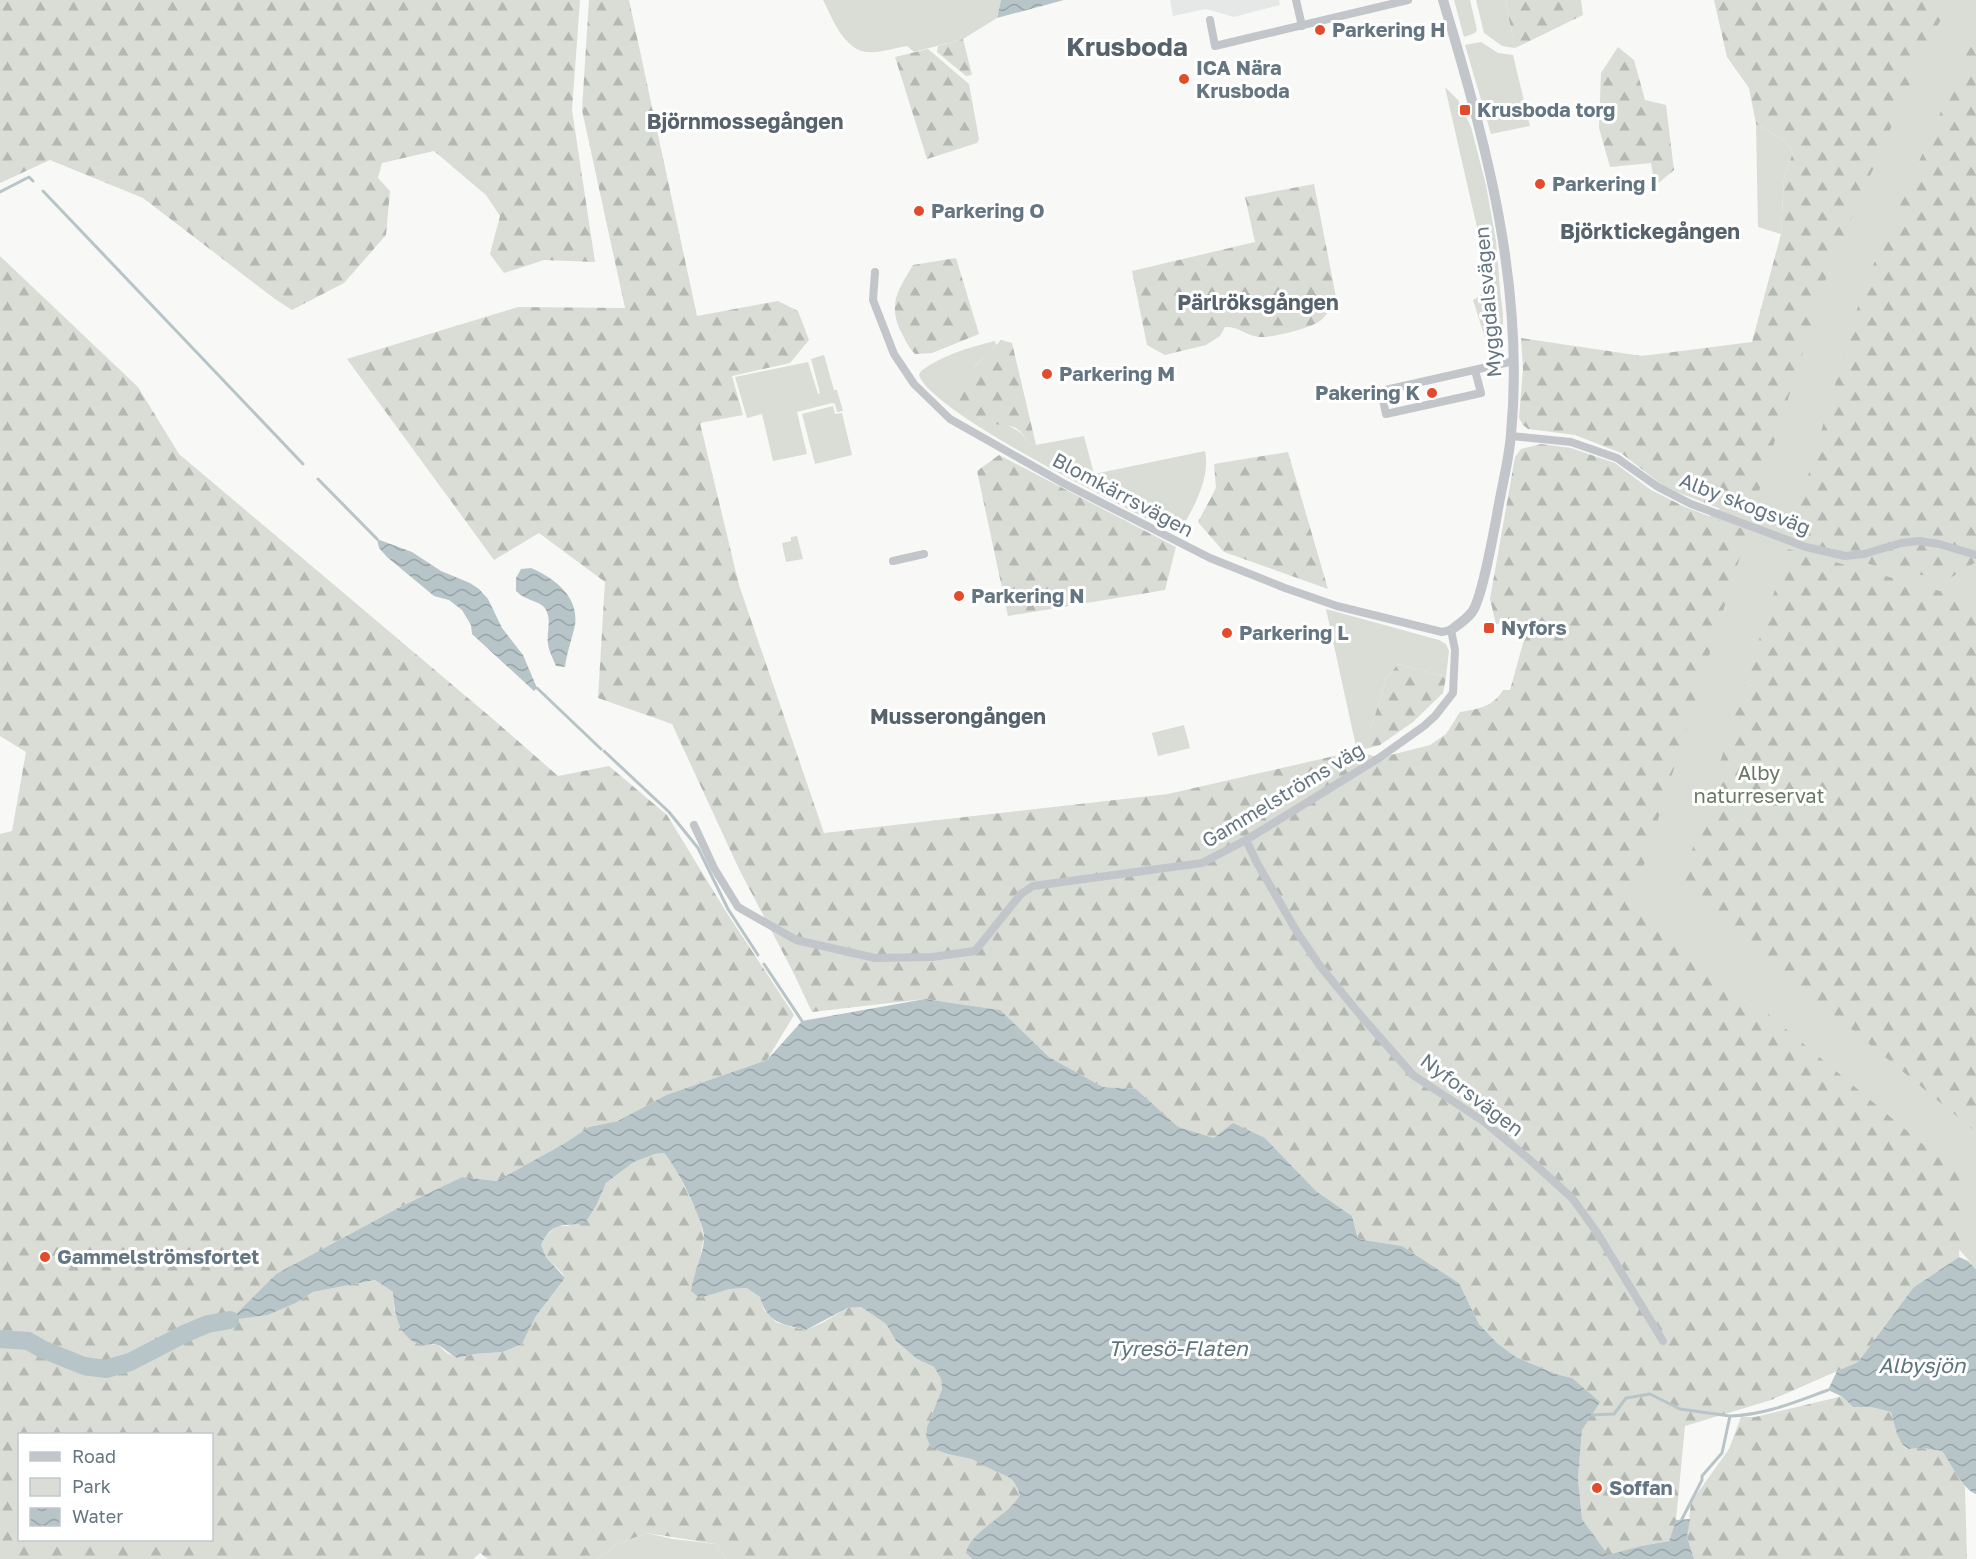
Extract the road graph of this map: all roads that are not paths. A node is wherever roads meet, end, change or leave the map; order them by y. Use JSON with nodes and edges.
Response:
{"nodes":[{"id":1,"x":1296,"y":0,"type":"edge"},
{"id":2,"x":1408,"y":0,"type":"edge"},
{"id":3,"x":1443,"y":0,"type":"edge"},
{"id":4,"x":1391,"y":2,"type":"edge"},
{"id":5,"x":1210,"y":20,"type":"dead end"},
{"id":6,"x":1302,"y":26,"type":"junction"},
{"id":7,"x":875,"y":272,"type":"dead end"},
{"id":8,"x":1514,"y":361,"type":"junction"},
{"id":9,"x":1475,"y":370,"type":"junction"},
{"id":10,"x":1511,"y":436,"type":"junction"},
{"id":11,"x":924,"y":554,"type":"dead end"},
{"id":12,"x":1976,"y":555,"type":"edge"},
{"id":13,"x":893,"y":561,"type":"dead end"},
{"id":14,"x":1451,"y":630,"type":"junction"},
{"id":15,"x":694,"y":825,"type":"dead end"},
{"id":16,"x":1246,"y":840,"type":"junction"},
{"id":17,"x":1663,"y":1341,"type":"dead end"}],
"edges":[{"from":1,"to":6,"type":"street"},
{"from":2,"to":4,"type":"street"},
{"from":3,"to":8,"type":"street","name":"Myggdalsvägen"},
{"from":4,"to":6,"type":"street"},
{"from":5,"to":6,"type":"street"},
{"from":7,"to":14,"type":"street","name":"Blomkärrsvägen"},
{"from":8,"to":9,"type":"street"},
{"from":8,"to":10,"type":"street","name":"Myggdalsvägen"},
{"from":9,"to":9,"type":"street"},
{"from":10,"to":12,"type":"street","name":"Alby skogsväg"},
{"from":10,"to":14,"type":"street","name":"Myggdalsvägen"},
{"from":11,"to":13,"type":"street"},
{"from":14,"to":16,"type":"street","name":"Gammelströms väg"},
{"from":15,"to":16,"type":"street","name":"Gammelströms väg"},
{"from":16,"to":17,"type":"street","name":"Nyforsvägen"}]}
